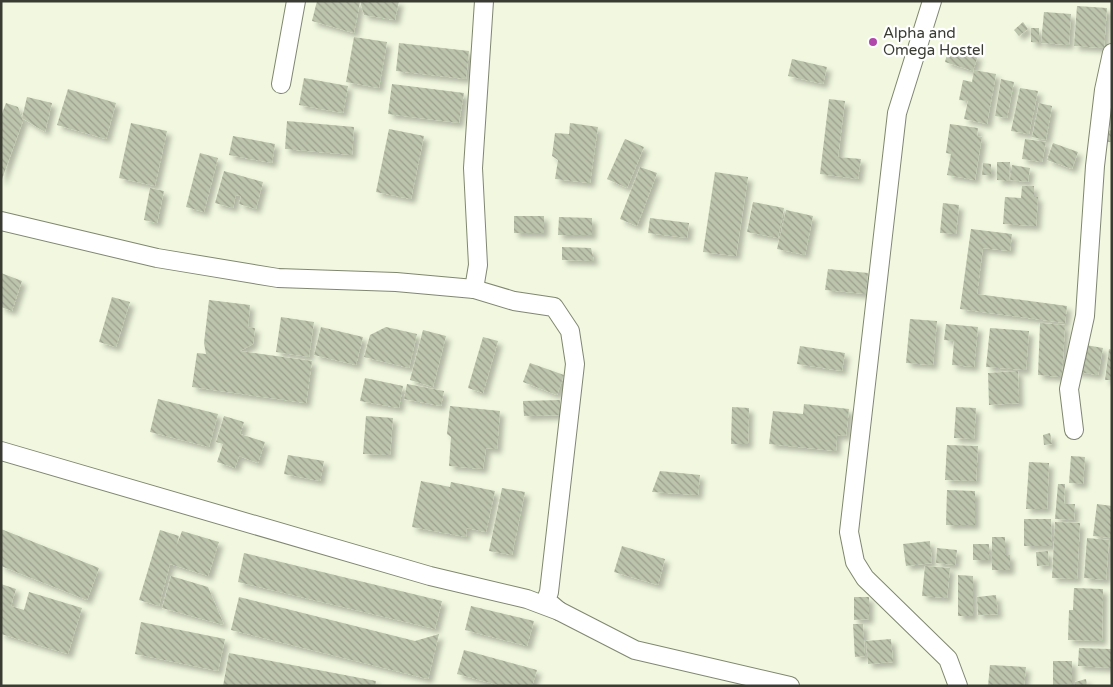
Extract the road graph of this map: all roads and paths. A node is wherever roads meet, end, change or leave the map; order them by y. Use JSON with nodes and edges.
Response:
{"nodes":[{"id":1,"x":296,"y":1,"type":"edge"},
{"id":2,"x":484,"y":1,"type":"edge"},
{"id":3,"x":932,"y":1,"type":"edge"},
{"id":4,"x":1112,"y":53,"type":"edge"},
{"id":5,"x":282,"y":84,"type":"dead end"},
{"id":6,"x":1,"y":221,"type":"edge"},
{"id":7,"x":474,"y":289,"type":"junction"},
{"id":8,"x":1074,"y":430,"type":"dead end"},
{"id":9,"x":1,"y":451,"type":"edge"},
{"id":10,"x":559,"y":611,"type":"junction"},
{"id":11,"x":790,"y":686,"type":"edge"},
{"id":12,"x":958,"y":686,"type":"edge"}],
"edges":[{"from":1,"to":5,"type":"street"},
{"from":2,"to":7,"type":"street"},
{"from":3,"to":12,"type":"street"},
{"from":4,"to":8,"type":"street"},
{"from":6,"to":7,"type":"street"},
{"from":7,"to":10,"type":"street"},
{"from":9,"to":10,"type":"street"},
{"from":10,"to":11,"type":"street"}]}
